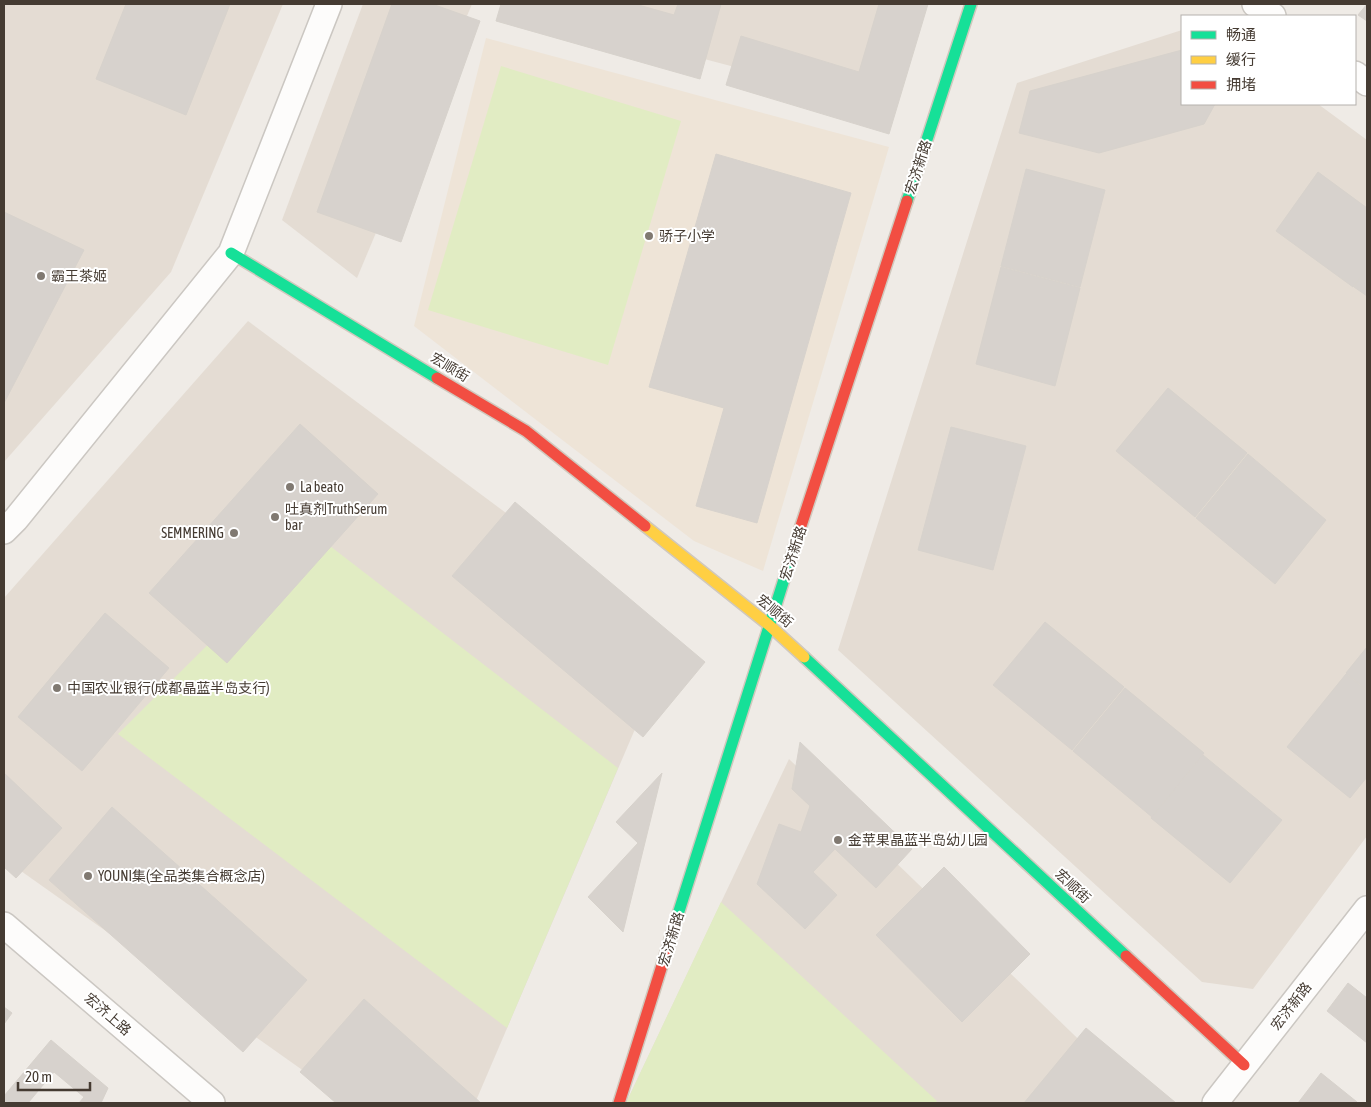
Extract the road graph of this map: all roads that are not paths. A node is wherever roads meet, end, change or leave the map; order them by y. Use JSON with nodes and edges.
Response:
{"nodes":[{"id":1,"x":329,"y":4,"type":"edge"},
{"id":2,"x":971,"y":4,"type":"edge"},
{"id":3,"x":1255,"y":4,"type":"edge"},
{"id":4,"x":1272,"y":15,"type":"edge"},
{"id":5,"x":1356,"y":75,"type":"edge"},
{"id":6,"x":1367,"y":83,"type":"edge"},
{"id":7,"x":231,"y":253,"type":"junction"},
{"id":8,"x":4,"y":531,"type":"edge"},
{"id":9,"x":769,"y":625,"type":"junction"},
{"id":10,"x":1367,"y":909,"type":"edge"},
{"id":11,"x":4,"y":925,"type":"edge"},
{"id":12,"x":1244,"y":1065,"type":"junction"},
{"id":13,"x":212,"y":1103,"type":"edge"},
{"id":14,"x":620,"y":1103,"type":"edge"},
{"id":15,"x":1214,"y":1103,"type":"edge"}],
"edges":[{"from":1,"to":7,"type":"street"},
{"from":2,"to":9,"type":"street","name":"宏济新路"},
{"from":3,"to":4,"type":"street"},
{"from":5,"to":6,"type":"street"},
{"from":7,"to":8,"type":"street"},
{"from":7,"to":9,"type":"street","name":"宏顺街"},
{"from":9,"to":12,"type":"street","name":"宏顺街"},
{"from":9,"to":14,"type":"street","name":"宏济新路"},
{"from":10,"to":12,"type":"street","name":"宏济新路"},
{"from":11,"to":13,"type":"street","name":"宏济上路"},
{"from":12,"to":15,"type":"street","name":"宏济新路"}]}
